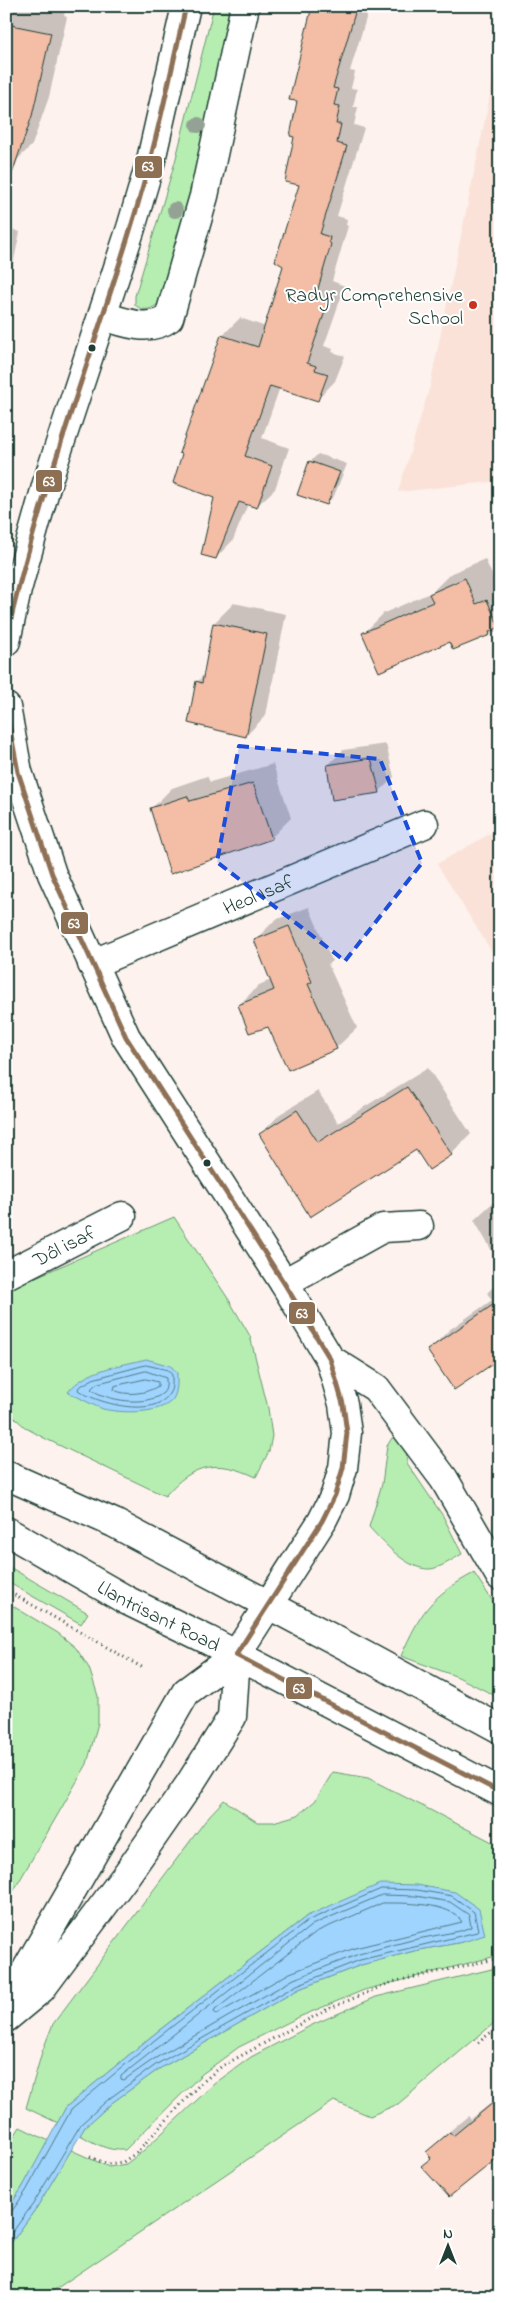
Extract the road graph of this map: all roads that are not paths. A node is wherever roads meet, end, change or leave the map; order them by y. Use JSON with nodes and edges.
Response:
{"nodes":[{"id":1,"x":186,"y":6,"type":"edge"},
{"id":2,"x":245,"y":6,"type":"edge"},
{"id":3,"x":103,"y":316,"type":"junction"},
{"id":4,"x":6,"y":641,"type":"edge"},
{"id":5,"x":6,"y":707,"type":"edge"},
{"id":6,"x":424,"y":824,"type":"dead end"},
{"id":7,"x":92,"y":964,"type":"junction"},
{"id":8,"x":122,"y":1216,"type":"dead end"},
{"id":9,"x":419,"y":1226,"type":"dead end"},
{"id":10,"x":6,"y":1275,"type":"edge"},
{"id":11,"x":284,"y":1283,"type":"junction"},
{"id":12,"x":330,"y":1359,"type":"junction"},
{"id":13,"x":6,"y":1475,"type":"edge"},
{"id":14,"x":6,"y":1531,"type":"edge"},
{"id":15,"x":500,"y":1576,"type":"edge"},
{"id":16,"x":269,"y":1605,"type":"junction"},
{"id":17,"x":236,"y":1654,"type":"junction"},
{"id":18,"x":500,"y":1729,"type":"edge"},
{"id":19,"x":500,"y":1792,"type":"edge"},
{"id":20,"x":6,"y":2009,"type":"edge"},
{"id":21,"x":6,"y":2018,"type":"edge"}],
"edges":[{"from":1,"to":3,"type":"main road"},
{"from":2,"to":3,"type":"main road"},
{"from":3,"to":4,"type":"main road"},
{"from":5,"to":7,"type":"main road"},
{"from":6,"to":7,"type":"main road","name":"Heol Isaf"},
{"from":7,"to":11,"type":"main road"},
{"from":8,"to":10,"type":"main road","name":"Dôl isaf"},
{"from":9,"to":11,"type":"main road"},
{"from":11,"to":12,"type":"main road"},
{"from":12,"to":15,"type":"main road"},
{"from":12,"to":16,"type":"main road"},
{"from":13,"to":16,"type":"main road"},
{"from":14,"to":17,"type":"main road","name":"Llantrisant Road"},
{"from":16,"to":17,"type":"main road"},
{"from":16,"to":18,"type":"main road"},
{"from":17,"to":19,"type":"main road","name":"Llantrisant Road"},
{"from":17,"to":20,"type":"main road"},
{"from":17,"to":21,"type":"main road"}]}
